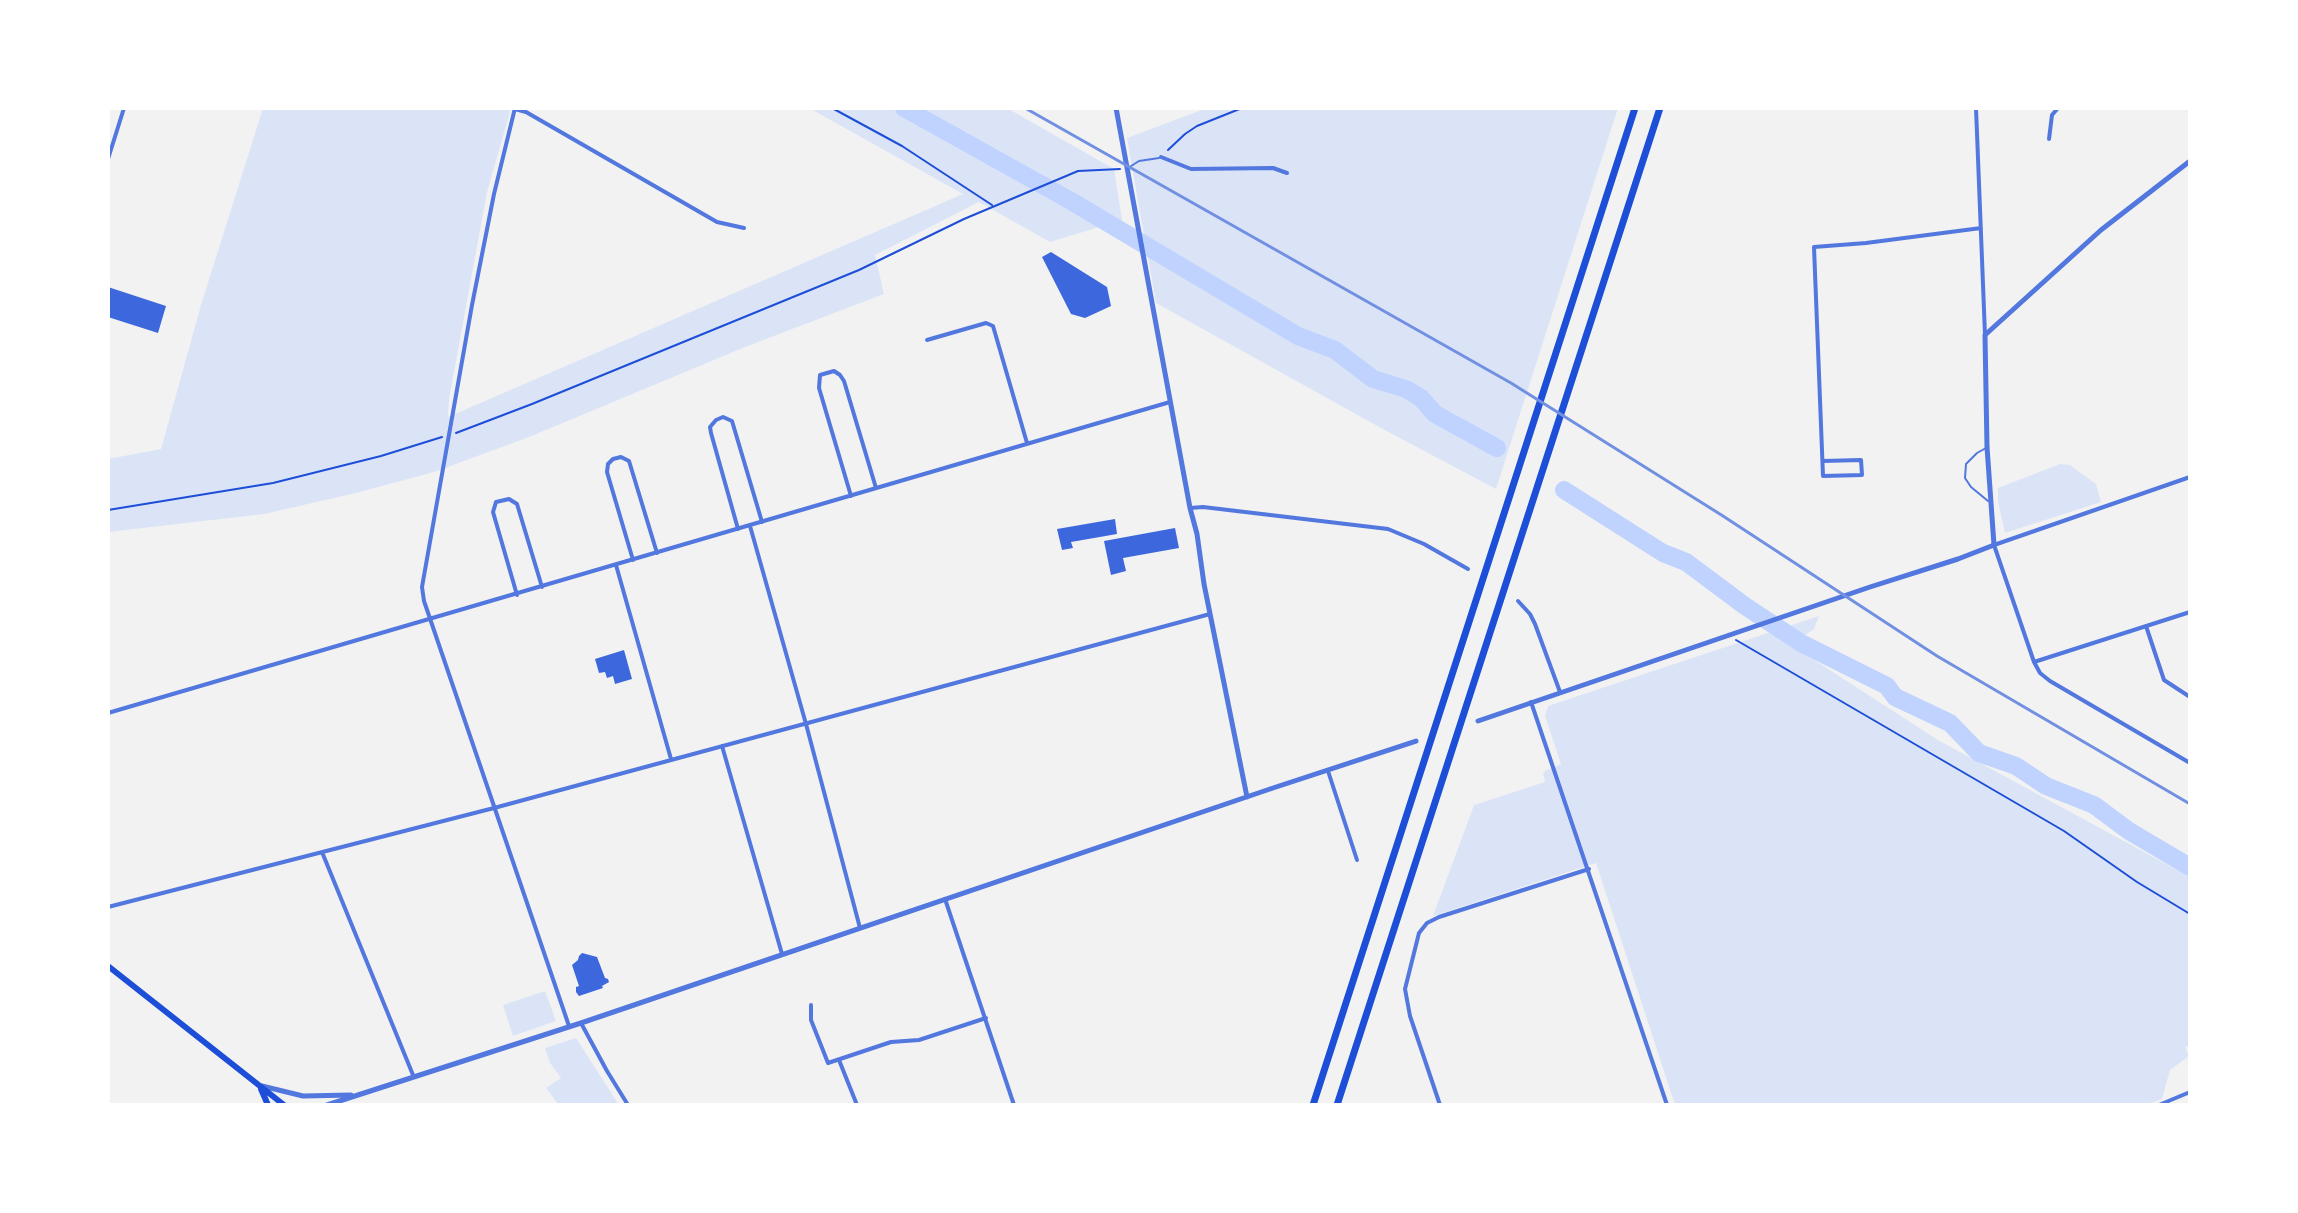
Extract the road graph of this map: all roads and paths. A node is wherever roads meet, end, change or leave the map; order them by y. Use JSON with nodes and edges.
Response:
{"nodes":[{"id":1,"x":124,"y":108,"type":"edge"},
{"id":2,"x":515,"y":108,"type":"edge"},
{"id":3,"x":832,"y":108,"type":"edge"},
{"id":4,"x":1116,"y":108,"type":"edge"},
{"id":5,"x":1242,"y":108,"type":"edge"},
{"id":6,"x":1635,"y":108,"type":"edge"},
{"id":7,"x":1660,"y":108,"type":"edge"},
{"id":8,"x":1976,"y":108,"type":"edge"},
{"id":9,"x":2058,"y":108,"type":"edge"},
{"id":10,"x":2049,"y":139,"type":"dead end"},
{"id":11,"x":1161,"y":157,"type":"junction"},
{"id":12,"x":108,"y":159,"type":"edge"},
{"id":13,"x":2190,"y":161,"type":"edge"},
{"id":14,"x":1128,"y":168,"type":"junction"},
{"id":15,"x":1287,"y":173,"type":"dead end"},
{"id":16,"x":993,"y":206,"type":"junction"},
{"id":17,"x":744,"y":228,"type":"dead end"},
{"id":18,"x":1981,"y":228,"type":"junction"},
{"id":19,"x":1985,"y":335,"type":"junction"},
{"id":20,"x":927,"y":340,"type":"dead end"},
{"id":21,"x":1170,"y":402,"type":"junction"},
{"id":22,"x":459,"y":432,"type":"dead end"},
{"id":23,"x":438,"y":439,"type":"dead end"},
{"id":24,"x":1027,"y":443,"type":"junction"},
{"id":25,"x":1987,"y":447,"type":"junction"},
{"id":26,"x":1823,"y":461,"type":"junction"},
{"id":27,"x":2190,"y":477,"type":"edge"},
{"id":28,"x":876,"y":488,"type":"junction"},
{"id":29,"x":851,"y":496,"type":"junction"},
{"id":30,"x":1990,"y":502,"type":"junction"},
{"id":31,"x":1190,"y":508,"type":"junction"},
{"id":32,"x":108,"y":510,"type":"edge"},
{"id":33,"x":762,"y":522,"type":"junction"},
{"id":34,"x":750,"y":526,"type":"junction"},
{"id":35,"x":738,"y":529,"type":"junction"},
{"id":36,"x":1994,"y":545,"type":"junction"},
{"id":37,"x":657,"y":553,"type":"junction"},
{"id":38,"x":633,"y":560,"type":"junction"},
{"id":39,"x":616,"y":565,"type":"junction"},
{"id":40,"x":1468,"y":569,"type":"dead end"},
{"id":41,"x":542,"y":587,"type":"junction"},
{"id":42,"x":517,"y":595,"type":"junction"},
{"id":43,"x":1518,"y":601,"type":"dead end"},
{"id":44,"x":2190,"y":612,"type":"edge"},
{"id":45,"x":1210,"y":614,"type":"junction"},
{"id":46,"x":431,"y":620,"type":"junction"},
{"id":47,"x":2146,"y":626,"type":"junction"},
{"id":48,"x":1729,"y":636,"type":"junction"},
{"id":49,"x":2034,"y":662,"type":"junction"},
{"id":50,"x":1560,"y":692,"type":"junction"},
{"id":51,"x":2190,"y":697,"type":"edge"},
{"id":52,"x":1531,"y":702,"type":"junction"},
{"id":53,"x":108,"y":713,"type":"edge"},
{"id":54,"x":1478,"y":721,"type":"dead end"},
{"id":55,"x":806,"y":724,"type":"junction"},
{"id":56,"x":1416,"y":741,"type":"dead end"},
{"id":57,"x":722,"y":746,"type":"junction"},
{"id":58,"x":671,"y":759,"type":"junction"},
{"id":59,"x":2190,"y":763,"type":"edge"},
{"id":60,"x":1328,"y":771,"type":"junction"},
{"id":61,"x":1247,"y":797,"type":"junction"},
{"id":62,"x":494,"y":808,"type":"junction"},
{"id":63,"x":322,"y":852,"type":"junction"},
{"id":64,"x":1357,"y":860,"type":"dead end"},
{"id":65,"x":1589,"y":869,"type":"junction"},
{"id":66,"x":945,"y":899,"type":"junction"},
{"id":67,"x":108,"y":907,"type":"edge"},
{"id":68,"x":2190,"y":914,"type":"edge"},
{"id":69,"x":860,"y":928,"type":"junction"},
{"id":70,"x":782,"y":954,"type":"junction"},
{"id":71,"x":108,"y":966,"type":"edge"},
{"id":72,"x":811,"y":1005,"type":"dead end"},
{"id":73,"x":986,"y":1018,"type":"junction"},
{"id":74,"x":581,"y":1023,"type":"junction"},
{"id":75,"x":569,"y":1026,"type":"junction"},
{"id":76,"x":839,"y":1060,"type":"junction"},
{"id":77,"x":413,"y":1075,"type":"junction"},
{"id":78,"x":259,"y":1085,"type":"junction"},
{"id":79,"x":2190,"y":1092,"type":"edge"},
{"id":80,"x":356,"y":1094,"type":"junction"},
{"id":81,"x":268,"y":1105,"type":"edge"},
{"id":82,"x":284,"y":1105,"type":"edge"},
{"id":83,"x":327,"y":1105,"type":"edge"},
{"id":84,"x":350,"y":1105,"type":"edge"},
{"id":85,"x":628,"y":1105,"type":"edge"},
{"id":86,"x":857,"y":1105,"type":"edge"},
{"id":87,"x":1014,"y":1105,"type":"edge"},
{"id":88,"x":1313,"y":1105,"type":"edge"},
{"id":89,"x":1337,"y":1105,"type":"edge"},
{"id":90,"x":1440,"y":1105,"type":"edge"},
{"id":91,"x":1667,"y":1105,"type":"edge"},
{"id":92,"x":2159,"y":1105,"type":"edge"}],
"edges":[{"from":1,"to":12,"type":"street"},
{"from":2,"to":17,"type":"street"},
{"from":2,"to":46,"type":"street"},
{"from":3,"to":16,"type":"path"},
{"from":4,"to":14,"type":"street"},
{"from":5,"to":11,"type":"path"},
{"from":6,"to":88,"type":"highway"},
{"from":7,"to":89,"type":"highway"},
{"from":8,"to":18,"type":"street"},
{"from":9,"to":10,"type":"street"},
{"from":11,"to":14,"type":"lane"},
{"from":11,"to":15,"type":"street"},
{"from":13,"to":19,"type":"street"},
{"from":14,"to":16,"type":"path"},
{"from":14,"to":21,"type":"street"},
{"from":16,"to":22,"type":"path"},
{"from":18,"to":19,"type":"street"},
{"from":18,"to":26,"type":"street"},
{"from":19,"to":25,"type":"street"},
{"from":20,"to":24,"type":"street"},
{"from":21,"to":24,"type":"street"},
{"from":21,"to":31,"type":"street"},
{"from":23,"to":32,"type":"path"},
{"from":24,"to":28,"type":"street"},
{"from":25,"to":30,"type":"street"},
{"from":25,"to":30,"type":"lane"},
{"from":26,"to":26,"type":"street"},
{"from":27,"to":36,"type":"street"},
{"from":28,"to":29,"type":"street"},
{"from":28,"to":29,"type":"street"},
{"from":29,"to":33,"type":"street"},
{"from":30,"to":36,"type":"street"},
{"from":31,"to":40,"type":"street"},
{"from":31,"to":45,"type":"street"},
{"from":33,"to":34,"type":"street"},
{"from":33,"to":35,"type":"street"},
{"from":34,"to":35,"type":"street"},
{"from":34,"to":55,"type":"street"},
{"from":35,"to":37,"type":"street"},
{"from":36,"to":48,"type":"street"},
{"from":36,"to":49,"type":"street"},
{"from":37,"to":38,"type":"street"},
{"from":37,"to":38,"type":"street"},
{"from":38,"to":39,"type":"street"},
{"from":39,"to":41,"type":"street"},
{"from":39,"to":58,"type":"street"},
{"from":41,"to":42,"type":"street"},
{"from":41,"to":42,"type":"street"},
{"from":42,"to":46,"type":"street"},
{"from":43,"to":50,"type":"street"},
{"from":44,"to":47,"type":"street"},
{"from":45,"to":55,"type":"street"},
{"from":45,"to":61,"type":"street"},
{"from":46,"to":53,"type":"street"},
{"from":46,"to":62,"type":"street"},
{"from":47,"to":49,"type":"street"},
{"from":47,"to":51,"type":"street"},
{"from":48,"to":50,"type":"street"},
{"from":48,"to":68,"type":"path"},
{"from":49,"to":59,"type":"street"},
{"from":50,"to":52,"type":"street"},
{"from":52,"to":54,"type":"street"},
{"from":52,"to":65,"type":"street"},
{"from":55,"to":57,"type":"street"},
{"from":55,"to":69,"type":"street"},
{"from":56,"to":60,"type":"street"},
{"from":57,"to":58,"type":"street"},
{"from":57,"to":70,"type":"street"},
{"from":58,"to":62,"type":"street"},
{"from":60,"to":61,"type":"street"},
{"from":60,"to":64,"type":"street"},
{"from":61,"to":66,"type":"street"},
{"from":62,"to":63,"type":"street"},
{"from":62,"to":75,"type":"street"},
{"from":63,"to":67,"type":"street"},
{"from":63,"to":77,"type":"street"},
{"from":65,"to":90,"type":"street"},
{"from":65,"to":91,"type":"street"},
{"from":66,"to":69,"type":"street"},
{"from":66,"to":73,"type":"street"},
{"from":69,"to":70,"type":"street"},
{"from":70,"to":74,"type":"street"},
{"from":71,"to":78,"type":"main road"},
{"from":72,"to":76,"type":"street"},
{"from":73,"to":76,"type":"street"},
{"from":73,"to":87,"type":"street"},
{"from":74,"to":75,"type":"street"},
{"from":74,"to":85,"type":"street"},
{"from":75,"to":77,"type":"street"},
{"from":76,"to":86,"type":"street"},
{"from":77,"to":80,"type":"street"},
{"from":78,"to":80,"type":"street"},
{"from":78,"to":81,"type":"main road"},
{"from":78,"to":82,"type":"main road"},
{"from":79,"to":92,"type":"street"},
{"from":80,"to":83,"type":"street"},
{"from":80,"to":84,"type":"street"}]}
